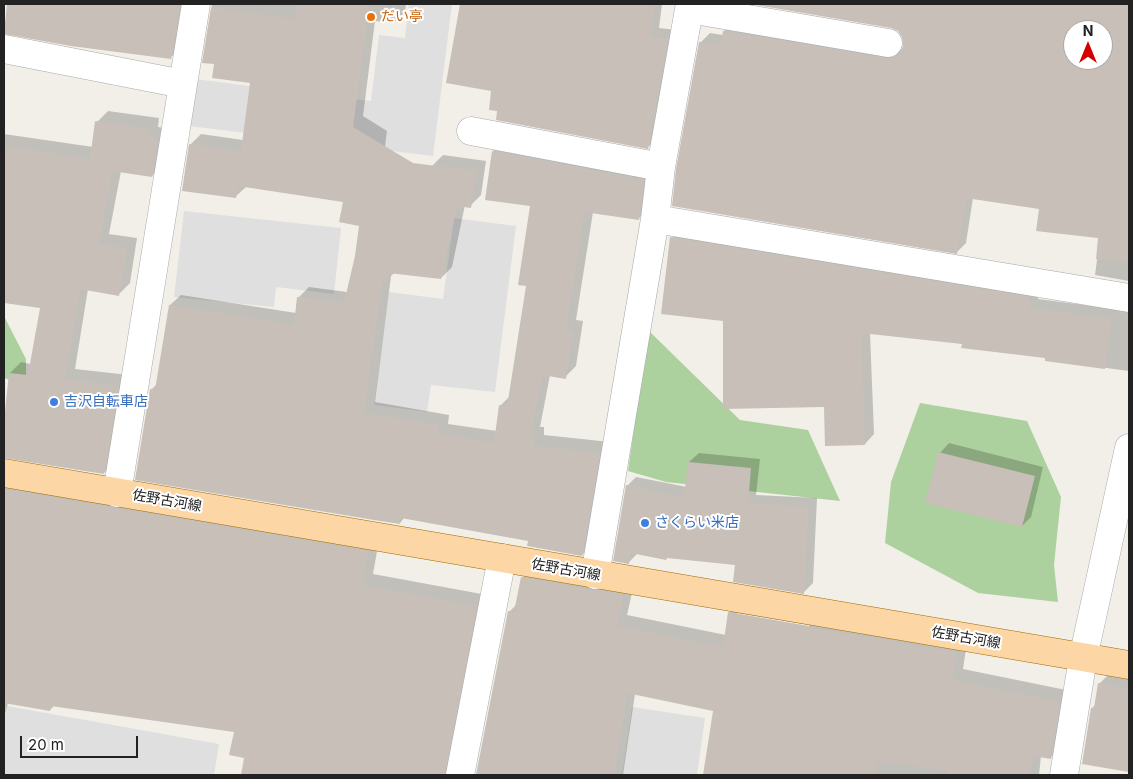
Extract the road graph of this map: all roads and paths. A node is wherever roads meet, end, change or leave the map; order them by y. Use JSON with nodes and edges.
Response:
{"nodes":[{"id":1,"x":196,"y":4,"type":"edge"},
{"id":2,"x":689,"y":6,"type":"edge"},
{"id":3,"x":888,"y":44,"type":"dead end"},
{"id":4,"x":4,"y":49,"type":"edge"},
{"id":5,"x":183,"y":84,"type":"junction"},
{"id":6,"x":471,"y":131,"type":"dead end"},
{"id":7,"x":662,"y":167,"type":"junction"},
{"id":8,"x":655,"y":219,"type":"junction"},
{"id":9,"x":1129,"y":298,"type":"edge"},
{"id":10,"x":1129,"y":448,"type":"edge"},
{"id":11,"x":4,"y":473,"type":"edge"},
{"id":12,"x":118,"y":493,"type":"junction"},
{"id":13,"x":502,"y":558,"type":"junction"},
{"id":14,"x":595,"y":574,"type":"junction"},
{"id":15,"x":1083,"y":658,"type":"junction"},
{"id":16,"x":1129,"y":665,"type":"edge"},
{"id":17,"x":460,"y":775,"type":"edge"},
{"id":18,"x":1064,"y":775,"type":"edge"}],
"edges":[{"from":1,"to":5,"type":"street"},
{"from":2,"to":3,"type":"street"},
{"from":2,"to":7,"type":"street"},
{"from":4,"to":5,"type":"street"},
{"from":5,"to":12,"type":"street"},
{"from":6,"to":7,"type":"street"},
{"from":7,"to":8,"type":"street"},
{"from":8,"to":9,"type":"street"},
{"from":8,"to":14,"type":"street"},
{"from":10,"to":15,"type":"street"},
{"from":11,"to":12,"type":"main road","name":"佐野古河線"},
{"from":12,"to":13,"type":"main road","name":"佐野古河線"},
{"from":13,"to":14,"type":"main road","name":"佐野古河線"},
{"from":13,"to":17,"type":"street"},
{"from":14,"to":15,"type":"main road","name":"佐野古河線"},
{"from":15,"to":16,"type":"main road","name":"佐野古河線"},
{"from":15,"to":18,"type":"street"}]}
